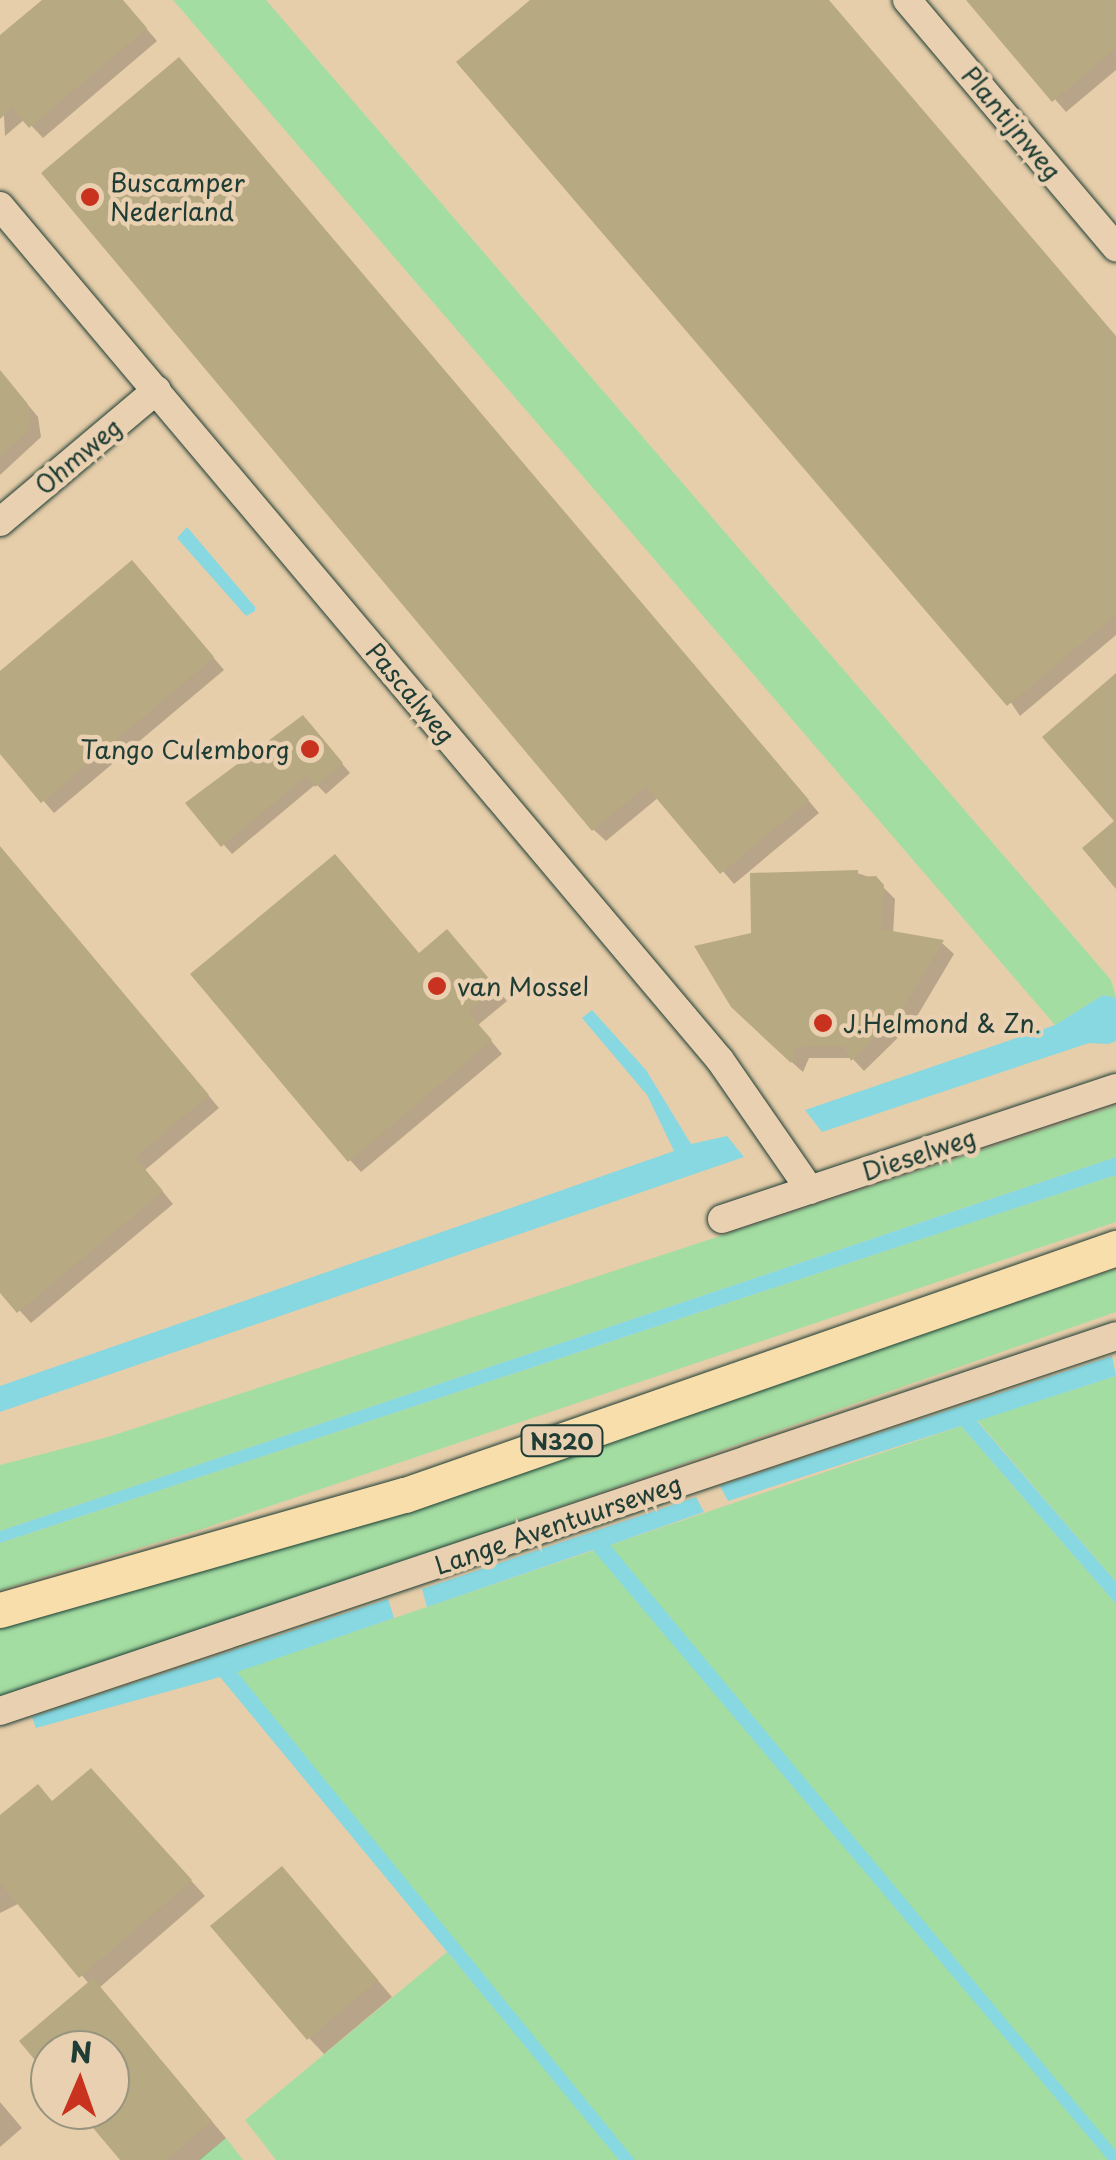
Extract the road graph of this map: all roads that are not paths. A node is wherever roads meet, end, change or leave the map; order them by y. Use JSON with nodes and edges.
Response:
{"nodes":[{"id":1,"x":907,"y":0,"type":"edge"},
{"id":2,"x":0,"y":206,"type":"edge"},
{"id":3,"x":1116,"y":247,"type":"edge"},
{"id":4,"x":157,"y":390,"type":"junction"},
{"id":5,"x":0,"y":522,"type":"edge"},
{"id":6,"x":1116,"y":1088,"type":"edge"},
{"id":7,"x":810,"y":1190,"type":"junction"},
{"id":8,"x":722,"y":1220,"type":"dead end"},
{"id":9,"x":1116,"y":1248,"type":"edge"},
{"id":10,"x":1116,"y":1336,"type":"edge"},
{"id":11,"x":0,"y":1610,"type":"edge"},
{"id":12,"x":0,"y":1712,"type":"edge"}],
"edges":[{"from":1,"to":3,"type":"street","name":"Plantijnweg"},
{"from":2,"to":4,"type":"street","name":"Pascalweg"},
{"from":4,"to":5,"type":"street","name":"Ohmweg"},
{"from":4,"to":7,"type":"street","name":"Pascalweg"},
{"from":6,"to":7,"type":"street","name":"Dieselweg"},
{"from":7,"to":8,"type":"street","name":"Dieselweg"},
{"from":9,"to":11,"type":"main road","number":"N320"},
{"from":10,"to":12,"type":"street","name":"Lange Aventuurseweg"}]}
